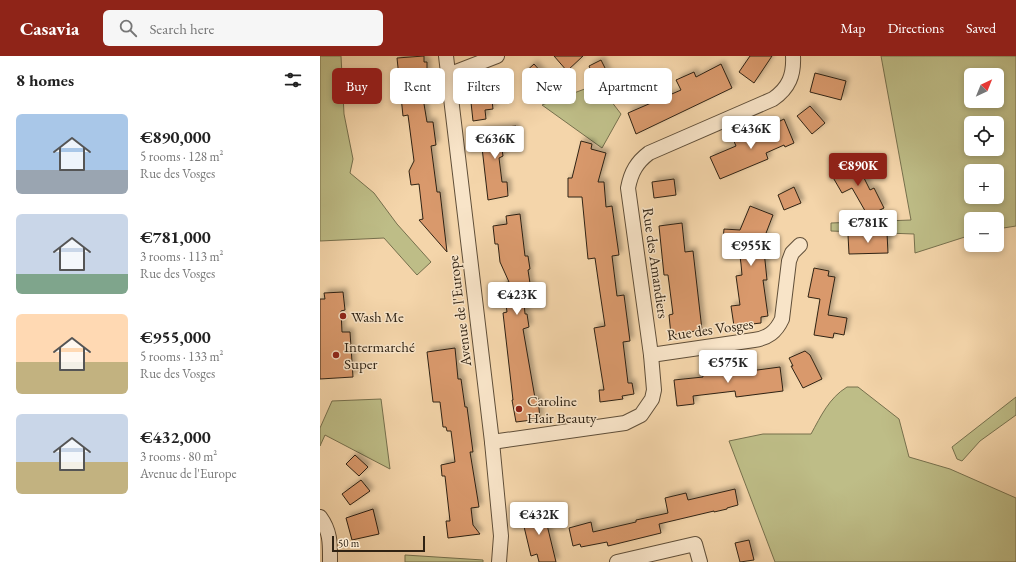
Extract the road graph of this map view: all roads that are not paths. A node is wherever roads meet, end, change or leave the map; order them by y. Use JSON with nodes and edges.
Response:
{"nodes":[{"id":1,"x":446,"y":56,"type":"edge"},
{"id":2,"x":497,"y":56,"type":"edge"},
{"id":3,"x":793,"y":56,"type":"edge"},
{"id":4,"x":448,"y":75,"type":"junction"},
{"id":5,"x":800,"y":245,"type":"dead end"},
{"id":6,"x":651,"y":355,"type":"junction"},
{"id":7,"x":492,"y":442,"type":"junction"},
{"id":8,"x":320,"y":518,"type":"edge"},
{"id":9,"x":330,"y":562,"type":"edge"},
{"id":10,"x":499,"y":562,"type":"edge"},
{"id":11,"x":617,"y":562,"type":"edge"},
{"id":12,"x":700,"y":562,"type":"edge"}],
"edges":[{"from":1,"to":4,"type":"street","name":"Avenue de l'Europe"},
{"from":2,"to":4,"type":"street"},
{"from":3,"to":6,"type":"street","name":"Rue des Amandiers"},
{"from":4,"to":7,"type":"street","name":"Avenue de l'Europe"},
{"from":5,"to":6,"type":"street","name":"Rue des Vosges"},
{"from":6,"to":7,"type":"street","name":"Rue des Amandiers"},
{"from":7,"to":10,"type":"street","name":"Avenue de l'Europe"},
{"from":8,"to":9,"type":"street"},
{"from":11,"to":12,"type":"street"}]}
